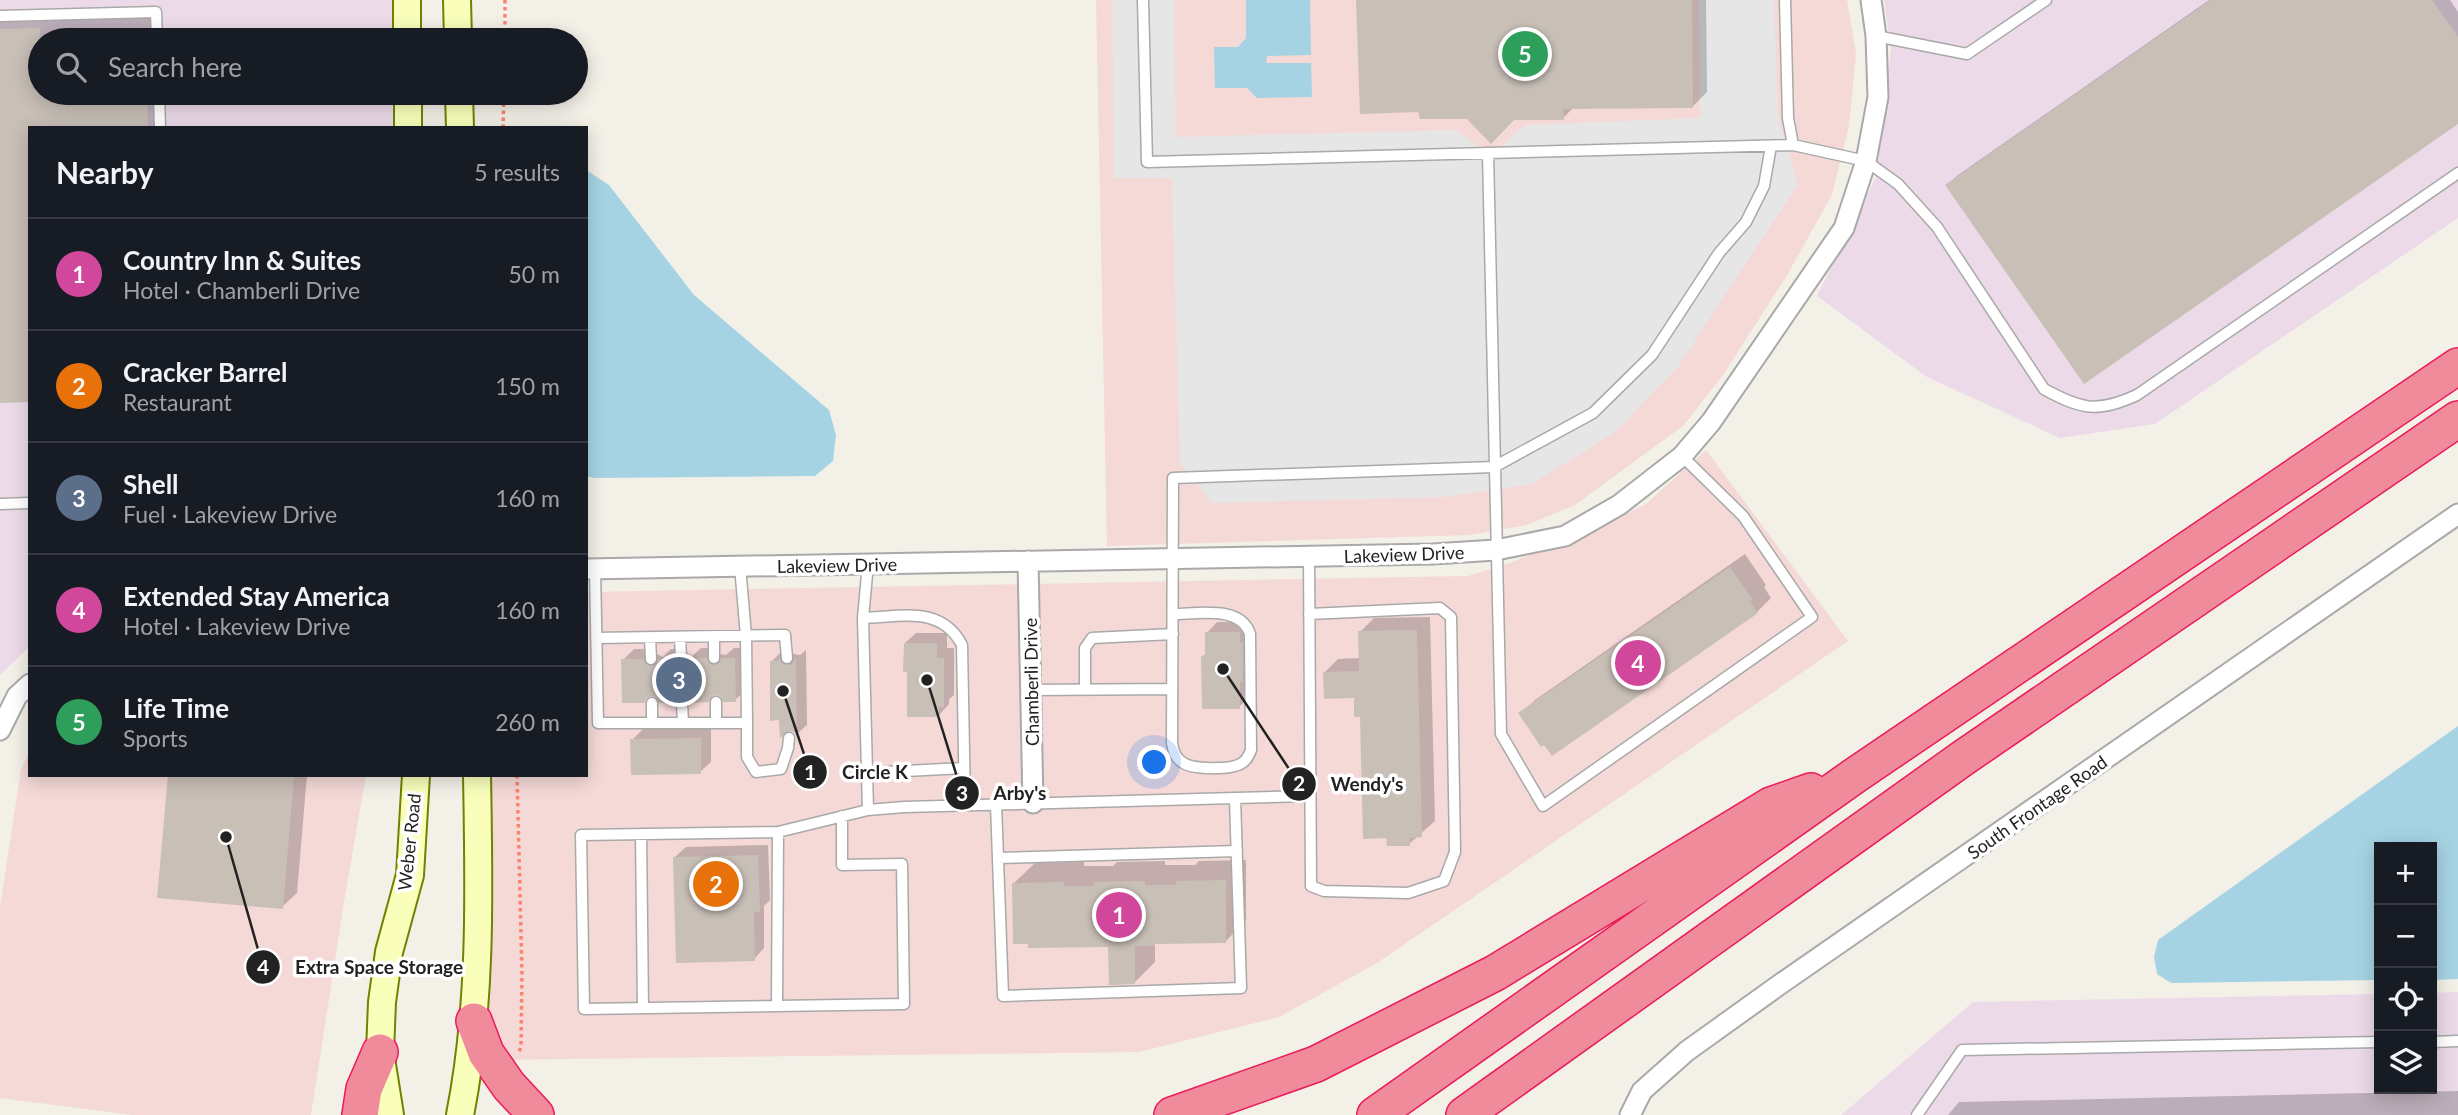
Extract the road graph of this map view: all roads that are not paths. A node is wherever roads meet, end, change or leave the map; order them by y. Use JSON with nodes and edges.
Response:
{"nodes":[{"id":1,"x":407,"y":0,"type":"edge"},
{"id":2,"x":457,"y":0,"type":"edge"},
{"id":3,"x":1143,"y":0,"type":"edge"},
{"id":4,"x":1785,"y":0,"type":"edge"},
{"id":5,"x":1871,"y":0,"type":"edge"},
{"id":6,"x":2046,"y":0,"type":"edge"},
{"id":7,"x":0,"y":16,"type":"edge"},
{"id":8,"x":157,"y":28,"type":"edge"},
{"id":9,"x":407,"y":28,"type":"edge"},
{"id":10,"x":458,"y":28,"type":"edge"},
{"id":11,"x":1876,"y":36,"type":"junction"},
{"id":12,"x":159,"y":105,"type":"edge"},
{"id":13,"x":408,"y":105,"type":"edge"},
{"id":14,"x":459,"y":105,"type":"edge"},
{"id":15,"x":160,"y":126,"type":"edge"},
{"id":16,"x":408,"y":126,"type":"edge"},
{"id":17,"x":460,"y":126,"type":"edge"},
{"id":18,"x":1793,"y":145,"type":"junction"},
{"id":19,"x":1771,"y":146,"type":"junction"},
{"id":20,"x":1488,"y":153,"type":"junction"},
{"id":21,"x":1866,"y":161,"type":"junction"},
{"id":22,"x":2458,"y":173,"type":"edge"},
{"id":23,"x":2458,"y":366,"type":"edge"},
{"id":24,"x":2458,"y":419,"type":"edge"},
{"id":25,"x":1682,"y":456,"type":"junction"},
{"id":26,"x":1494,"y":467,"type":"junction"},
{"id":27,"x":28,"y":503,"type":"edge"},
{"id":28,"x":0,"y":504,"type":"edge"},
{"id":29,"x":2458,"y":514,"type":"edge"},
{"id":30,"x":1496,"y":550,"type":"junction"},
{"id":31,"x":1309,"y":556,"type":"junction"},
{"id":32,"x":1174,"y":559,"type":"junction"},
{"id":33,"x":1028,"y":561,"type":"junction"},
{"id":34,"x":868,"y":564,"type":"junction"},
{"id":35,"x":740,"y":566,"type":"junction"},
{"id":36,"x":591,"y":569,"type":"edge"},
{"id":37,"x":1173,"y":614,"type":"junction"},
{"id":38,"x":1309,"y":614,"type":"junction"},
{"id":39,"x":863,"y":618,"type":"junction"},
{"id":40,"x":1173,"y":634,"type":"junction"},
{"id":41,"x":714,"y":636,"type":"junction"},
{"id":42,"x":746,"y":636,"type":"junction"},
{"id":43,"x":680,"y":637,"type":"junction"},
{"id":44,"x":596,"y":638,"type":"junction"},
{"id":45,"x":650,"y":638,"type":"junction"},
{"id":46,"x":681,"y":658,"type":"dead end"},
{"id":47,"x":714,"y":658,"type":"dead end"},
{"id":48,"x":787,"y":658,"type":"dead end"},
{"id":49,"x":651,"y":659,"type":"dead end"},
{"id":50,"x":28,"y":686,"type":"edge"},
{"id":51,"x":1085,"y":689,"type":"junction"},
{"id":52,"x":1172,"y":689,"type":"junction"},
{"id":53,"x":1030,"y":690,"type":"junction"},
{"id":54,"x":716,"y":702,"type":"dead end"},
{"id":55,"x":652,"y":703,"type":"dead end"},
{"id":56,"x":682,"y":703,"type":"dead end"},
{"id":57,"x":652,"y":723,"type":"junction"},
{"id":58,"x":683,"y":723,"type":"junction"},
{"id":59,"x":716,"y":723,"type":"junction"},
{"id":60,"x":747,"y":723,"type":"junction"},
{"id":61,"x":0,"y":730,"type":"edge"},
{"id":62,"x":789,"y":738,"type":"dead end"},
{"id":63,"x":1964,"y":758,"type":"junction"},
{"id":64,"x":964,"y":768,"type":"junction"},
{"id":65,"x":867,"y":773,"type":"junction"},
{"id":66,"x":1857,"y":774,"type":"junction"},
{"id":67,"x":415,"y":777,"type":"edge"},
{"id":68,"x":477,"y":777,"type":"edge"},
{"id":69,"x":1310,"y":796,"type":"junction"},
{"id":70,"x":1235,"y":798,"type":"junction"},
{"id":71,"x":1033,"y":803,"type":"junction"},
{"id":72,"x":996,"y":804,"type":"junction"},
{"id":73,"x":965,"y":805,"type":"junction"},
{"id":74,"x":869,"y":810,"type":"junction"},
{"id":75,"x":842,"y":816,"type":"junction"},
{"id":76,"x":778,"y":832,"type":"junction"},
{"id":77,"x":641,"y":834,"type":"junction"},
{"id":78,"x":1237,"y":851,"type":"junction"},
{"id":79,"x":998,"y":858,"type":"junction"},
{"id":80,"x":777,"y":1006,"type":"junction"},
{"id":81,"x":643,"y":1008,"type":"junction"},
{"id":82,"x":474,"y":1021,"type":"junction"},
{"id":83,"x":2437,"y":1041,"type":"edge"},
{"id":84,"x":2458,"y":1041,"type":"edge"},
{"id":85,"x":2374,"y":1042,"type":"edge"},
{"id":86,"x":380,"y":1052,"type":"junction"},
{"id":87,"x":360,"y":1115,"type":"edge"},
{"id":88,"x":390,"y":1115,"type":"edge"},
{"id":89,"x":460,"y":1115,"type":"edge"},
{"id":90,"x":536,"y":1115,"type":"edge"},
{"id":91,"x":1172,"y":1115,"type":"edge"},
{"id":92,"x":1376,"y":1115,"type":"edge"},
{"id":93,"x":1464,"y":1115,"type":"edge"},
{"id":94,"x":1483,"y":1115,"type":"edge"},
{"id":95,"x":1630,"y":1115,"type":"edge"},
{"id":96,"x":1917,"y":1115,"type":"edge"}],
"edges":[{"from":1,"to":9,"type":"main road"},
{"from":2,"to":10,"type":"main road"},
{"from":3,"to":20,"type":"lane"},
{"from":4,"to":18,"type":"lane"},
{"from":5,"to":11,"type":"street","name":"Lakeview Drive"},
{"from":6,"to":11,"type":"lane"},
{"from":7,"to":8,"type":"lane"},
{"from":11,"to":21,"type":"street","name":"Lakeview Drive"},
{"from":12,"to":15,"type":"lane"},
{"from":13,"to":16,"type":"main road"},
{"from":14,"to":17,"type":"main road"},
{"from":18,"to":19,"type":"lane"},
{"from":18,"to":21,"type":"lane"},
{"from":19,"to":20,"type":"lane"},
{"from":19,"to":26,"type":"lane"},
{"from":20,"to":26,"type":"lane"},
{"from":21,"to":22,"type":"lane"},
{"from":21,"to":25,"type":"street","name":"Lakeview Drive"},
{"from":23,"to":66,"type":"highway"},
{"from":24,"to":63,"type":"highway"},
{"from":25,"to":30,"type":"street","name":"Lakeview Drive"},
{"from":25,"to":30,"type":"lane"},
{"from":26,"to":30,"type":"lane"},
{"from":26,"to":32,"type":"lane"},
{"from":27,"to":28,"type":"lane"},
{"from":29,"to":95,"type":"street","name":"South Frontage Road"},
{"from":30,"to":31,"type":"street","name":"Lakeview Drive"},
{"from":31,"to":32,"type":"street","name":"Lakeview Drive"},
{"from":31,"to":38,"type":"lane"},
{"from":32,"to":33,"type":"street","name":"Lakeview Drive"},
{"from":32,"to":37,"type":"lane"},
{"from":33,"to":34,"type":"street","name":"Lakeview Drive"},
{"from":33,"to":53,"type":"street","name":"Chamberli Drive"},
{"from":34,"to":35,"type":"street","name":"Lakeview Drive"},
{"from":34,"to":39,"type":"lane"},
{"from":35,"to":36,"type":"street","name":"Lakeview Drive"},
{"from":35,"to":42,"type":"lane"},
{"from":36,"to":44,"type":"lane"},
{"from":37,"to":40,"type":"lane"},
{"from":37,"to":52,"type":"lane"},
{"from":38,"to":69,"type":"lane"},
{"from":38,"to":69,"type":"lane"},
{"from":39,"to":64,"type":"lane"},
{"from":39,"to":65,"type":"lane"},
{"from":40,"to":51,"type":"lane"},
{"from":40,"to":52,"type":"lane"},
{"from":41,"to":42,"type":"lane"},
{"from":41,"to":43,"type":"lane"},
{"from":41,"to":47,"type":"lane"},
{"from":42,"to":48,"type":"lane"},
{"from":42,"to":60,"type":"lane"},
{"from":43,"to":45,"type":"lane"},
{"from":43,"to":46,"type":"lane"},
{"from":44,"to":45,"type":"lane"},
{"from":44,"to":57,"type":"lane"},
{"from":45,"to":49,"type":"lane"},
{"from":50,"to":61,"type":"street"},
{"from":51,"to":52,"type":"lane"},
{"from":51,"to":53,"type":"lane"},
{"from":53,"to":71,"type":"street","name":"Chamberli Drive"},
{"from":54,"to":59,"type":"lane"},
{"from":55,"to":57,"type":"lane"},
{"from":56,"to":58,"type":"lane"},
{"from":57,"to":58,"type":"lane"},
{"from":58,"to":59,"type":"lane"},
{"from":59,"to":60,"type":"lane"},
{"from":60,"to":62,"type":"lane"},
{"from":63,"to":93,"type":"highway"},
{"from":63,"to":94,"type":"highway"},
{"from":64,"to":65,"type":"lane"},
{"from":64,"to":73,"type":"lane"},
{"from":65,"to":74,"type":"lane"},
{"from":66,"to":91,"type":"highway"},
{"from":66,"to":92,"type":"highway"},
{"from":67,"to":86,"type":"main road","name":"Weber Road"},
{"from":68,"to":82,"type":"main road"},
{"from":69,"to":70,"type":"lane"},
{"from":70,"to":71,"type":"lane"},
{"from":70,"to":78,"type":"lane"},
{"from":71,"to":72,"type":"lane"},
{"from":72,"to":73,"type":"lane"},
{"from":72,"to":79,"type":"lane"},
{"from":73,"to":74,"type":"lane"},
{"from":74,"to":75,"type":"lane"},
{"from":75,"to":76,"type":"lane"},
{"from":75,"to":80,"type":"lane"},
{"from":76,"to":77,"type":"lane"},
{"from":76,"to":80,"type":"lane"},
{"from":77,"to":81,"type":"lane"},
{"from":77,"to":81,"type":"lane"},
{"from":78,"to":79,"type":"lane"},
{"from":78,"to":79,"type":"lane"},
{"from":80,"to":81,"type":"lane"},
{"from":82,"to":89,"type":"main road"},
{"from":82,"to":90,"type":"highway"},
{"from":83,"to":84,"type":"lane"},
{"from":85,"to":96,"type":"lane"},
{"from":86,"to":87,"type":"highway"},
{"from":86,"to":88,"type":"main road","name":"Weber Road"}]}
